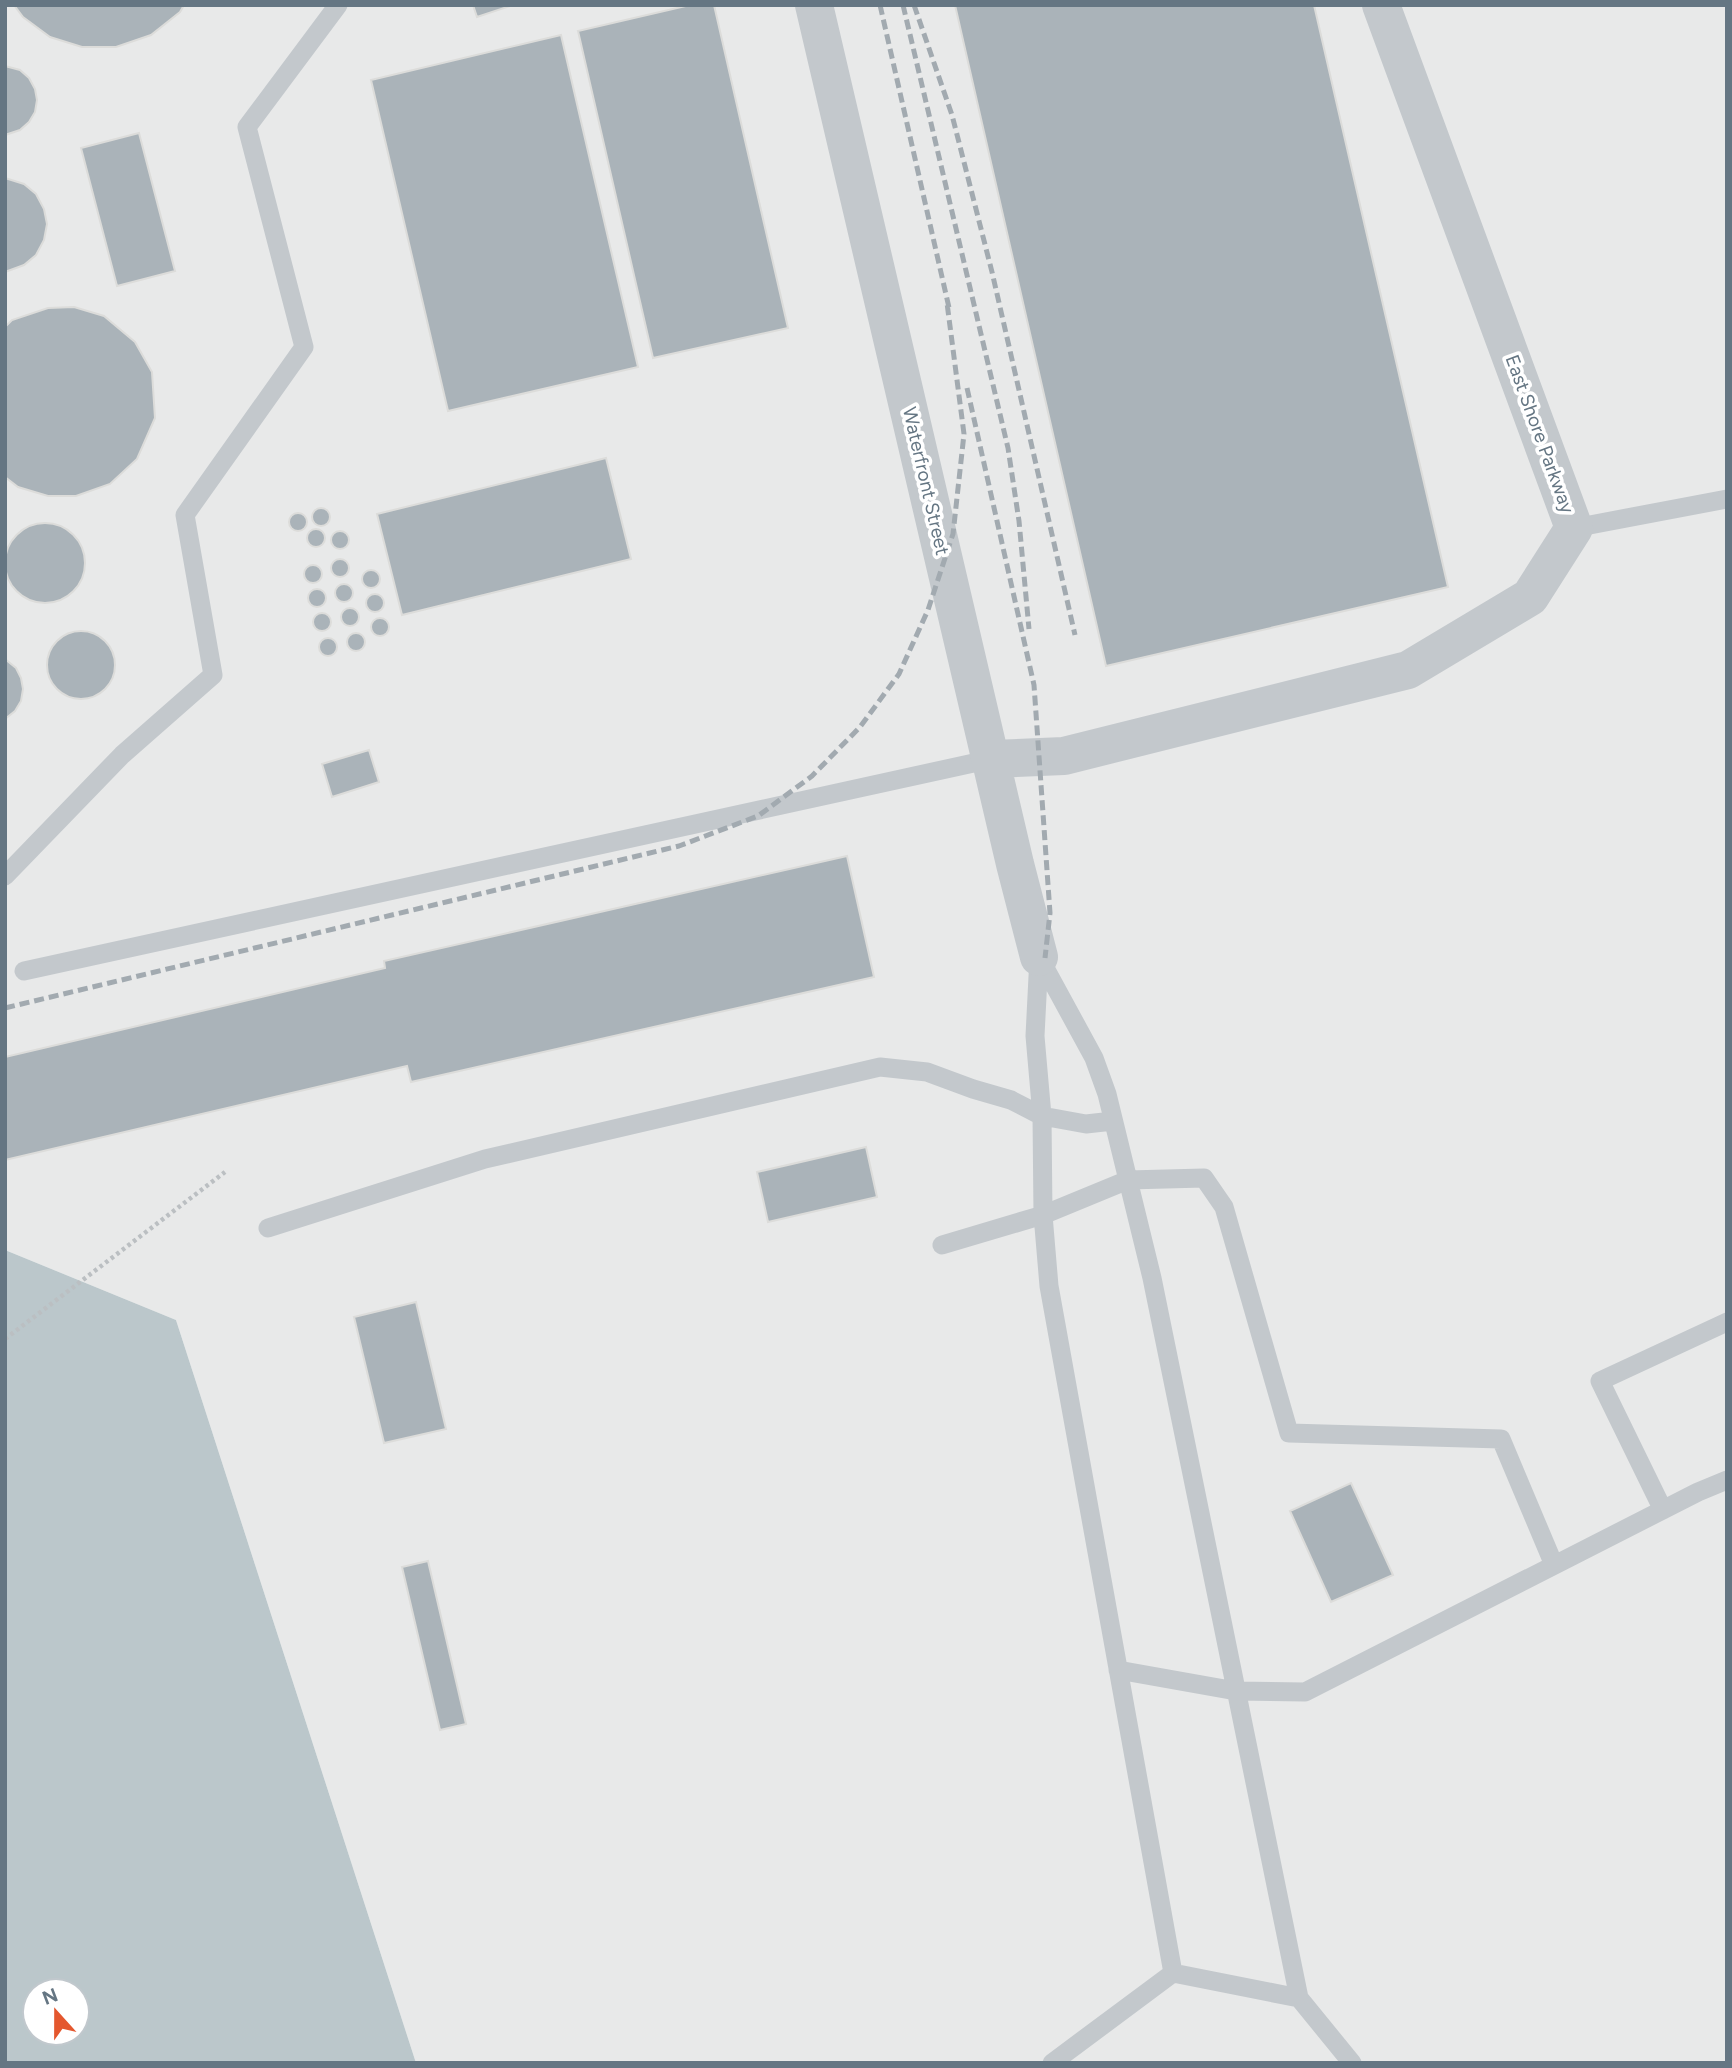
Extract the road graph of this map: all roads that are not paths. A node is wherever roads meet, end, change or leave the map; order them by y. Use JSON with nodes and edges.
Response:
{"nodes":[{"id":1,"x":338,"y":5,"type":"edge"},
{"id":2,"x":814,"y":5,"type":"edge"},
{"id":3,"x":1381,"y":5,"type":"edge"},
{"id":4,"x":1727,"y":499,"type":"edge"},
{"id":5,"x":1574,"y":528,"type":"junction"},
{"id":6,"x":992,"y":759,"type":"junction"},
{"id":7,"x":5,"y":876,"type":"edge"},
{"id":8,"x":1039,"y":957,"type":"junction"},
{"id":9,"x":23,"y":971,"type":"dead end"},
{"id":10,"x":1042,"y":1116,"type":"junction"},
{"id":11,"x":1113,"y":1121,"type":"junction"},
{"id":12,"x":1128,"y":1180,"type":"junction"},
{"id":13,"x":1043,"y":1215,"type":"junction"},
{"id":14,"x":268,"y":1228,"type":"dead end"},
{"id":15,"x":942,"y":1245,"type":"dead end"},
{"id":16,"x":1727,"y":1322,"type":"edge"},
{"id":17,"x":1727,"y":1480,"type":"edge"},
{"id":18,"x":1663,"y":1510,"type":"junction"},
{"id":19,"x":1555,"y":1565,"type":"junction"},
{"id":20,"x":1118,"y":1670,"type":"junction"},
{"id":21,"x":1236,"y":1691,"type":"junction"},
{"id":22,"x":1173,"y":1973,"type":"junction"},
{"id":23,"x":1299,"y":1998,"type":"junction"},
{"id":24,"x":1052,"y":2063,"type":"edge"},
{"id":25,"x":1352,"y":2063,"type":"edge"}],
"edges":[{"from":1,"to":7,"type":"lane"},
{"from":2,"to":6,"type":"street","name":"Waterfront Street"},
{"from":3,"to":5,"type":"street","name":"East Shore Parkway"},
{"from":4,"to":5,"type":"lane"},
{"from":5,"to":6,"type":"street","name":"East Shore Parkway"},
{"from":6,"to":8,"type":"street","name":"Waterfront Street"},
{"from":6,"to":9,"type":"lane"},
{"from":8,"to":10,"type":"lane"},
{"from":8,"to":11,"type":"lane"},
{"from":10,"to":11,"type":"lane"},
{"from":10,"to":13,"type":"lane"},
{"from":10,"to":14,"type":"lane"},
{"from":11,"to":12,"type":"lane"},
{"from":12,"to":13,"type":"lane"},
{"from":12,"to":19,"type":"lane"},
{"from":12,"to":21,"type":"lane"},
{"from":13,"to":15,"type":"lane"},
{"from":13,"to":20,"type":"lane"},
{"from":16,"to":18,"type":"lane"},
{"from":17,"to":18,"type":"lane"},
{"from":18,"to":19,"type":"lane"},
{"from":19,"to":21,"type":"lane"},
{"from":20,"to":21,"type":"lane"},
{"from":20,"to":22,"type":"lane"},
{"from":21,"to":23,"type":"lane"},
{"from":22,"to":23,"type":"lane"},
{"from":22,"to":24,"type":"lane"},
{"from":23,"to":25,"type":"lane"}]}
